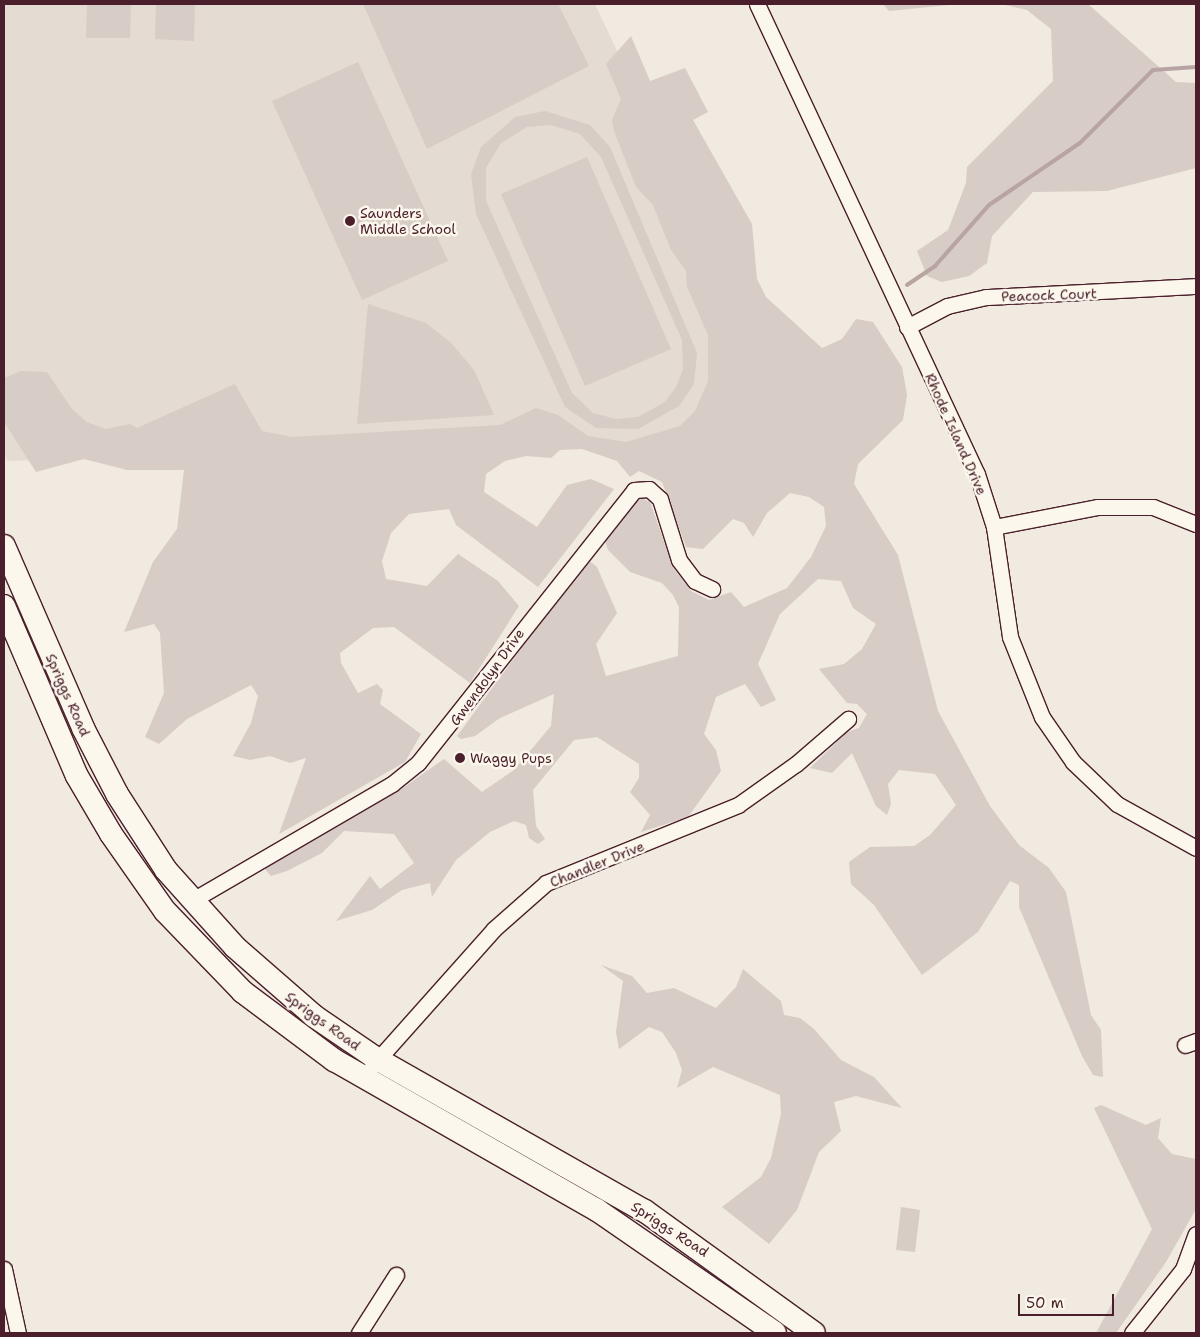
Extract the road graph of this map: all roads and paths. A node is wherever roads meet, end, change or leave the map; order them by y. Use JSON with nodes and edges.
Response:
{"nodes":[{"id":1,"x":756,"y":4,"type":"edge"},
{"id":2,"x":1196,"y":286,"type":"edge"},
{"id":3,"x":907,"y":326,"type":"junction"},
{"id":4,"x":1196,"y":524,"type":"edge"},
{"id":5,"x":994,"y":527,"type":"junction"},
{"id":6,"x":4,"y":546,"type":"edge"},
{"id":7,"x":712,"y":589,"type":"dead end"},
{"id":8,"x":4,"y":606,"type":"edge"},
{"id":9,"x":848,"y":719,"type":"dead end"},
{"id":10,"x":1196,"y":848,"type":"edge"},
{"id":11,"x":191,"y":901,"type":"junction"},
{"id":12,"x":378,"y":1059,"type":"junction"},
{"id":13,"x":363,"y":1078,"type":"junction"},
{"id":14,"x":1196,"y":1234,"type":"edge"},
{"id":15,"x":4,"y":1269,"type":"edge"},
{"id":16,"x":396,"y":1275,"type":"dead end"},
{"id":17,"x":18,"y":1333,"type":"edge"},
{"id":18,"x":359,"y":1333,"type":"edge"},
{"id":19,"x":776,"y":1333,"type":"edge"},
{"id":20,"x":814,"y":1333,"type":"edge"},
{"id":21,"x":1132,"y":1333,"type":"edge"}],
"edges":[{"from":1,"to":3,"type":"street","name":"Rhode Island Drive"},
{"from":2,"to":3,"type":"street","name":"Peacock Court"},
{"from":3,"to":5,"type":"street","name":"Rhode Island Drive"},
{"from":4,"to":5,"type":"street"},
{"from":5,"to":10,"type":"street","name":"Rhode Island Drive"},
{"from":6,"to":11,"type":"main road","name":"Spriggs Road"},
{"from":7,"to":11,"type":"street","name":"Gwendolyn Drive"},
{"from":8,"to":13,"type":"main road","name":"Spriggs Road"},
{"from":9,"to":12,"type":"street","name":"Chandler Drive"},
{"from":11,"to":12,"type":"main road","name":"Spriggs Road"},
{"from":12,"to":13,"type":"street","name":"Chandler Drive"},
{"from":12,"to":20,"type":"main road","name":"Spriggs Road"},
{"from":13,"to":19,"type":"main road","name":"Spriggs Road"},
{"from":14,"to":21,"type":"street"},
{"from":15,"to":17,"type":"street"},
{"from":16,"to":18,"type":"street"}]}
